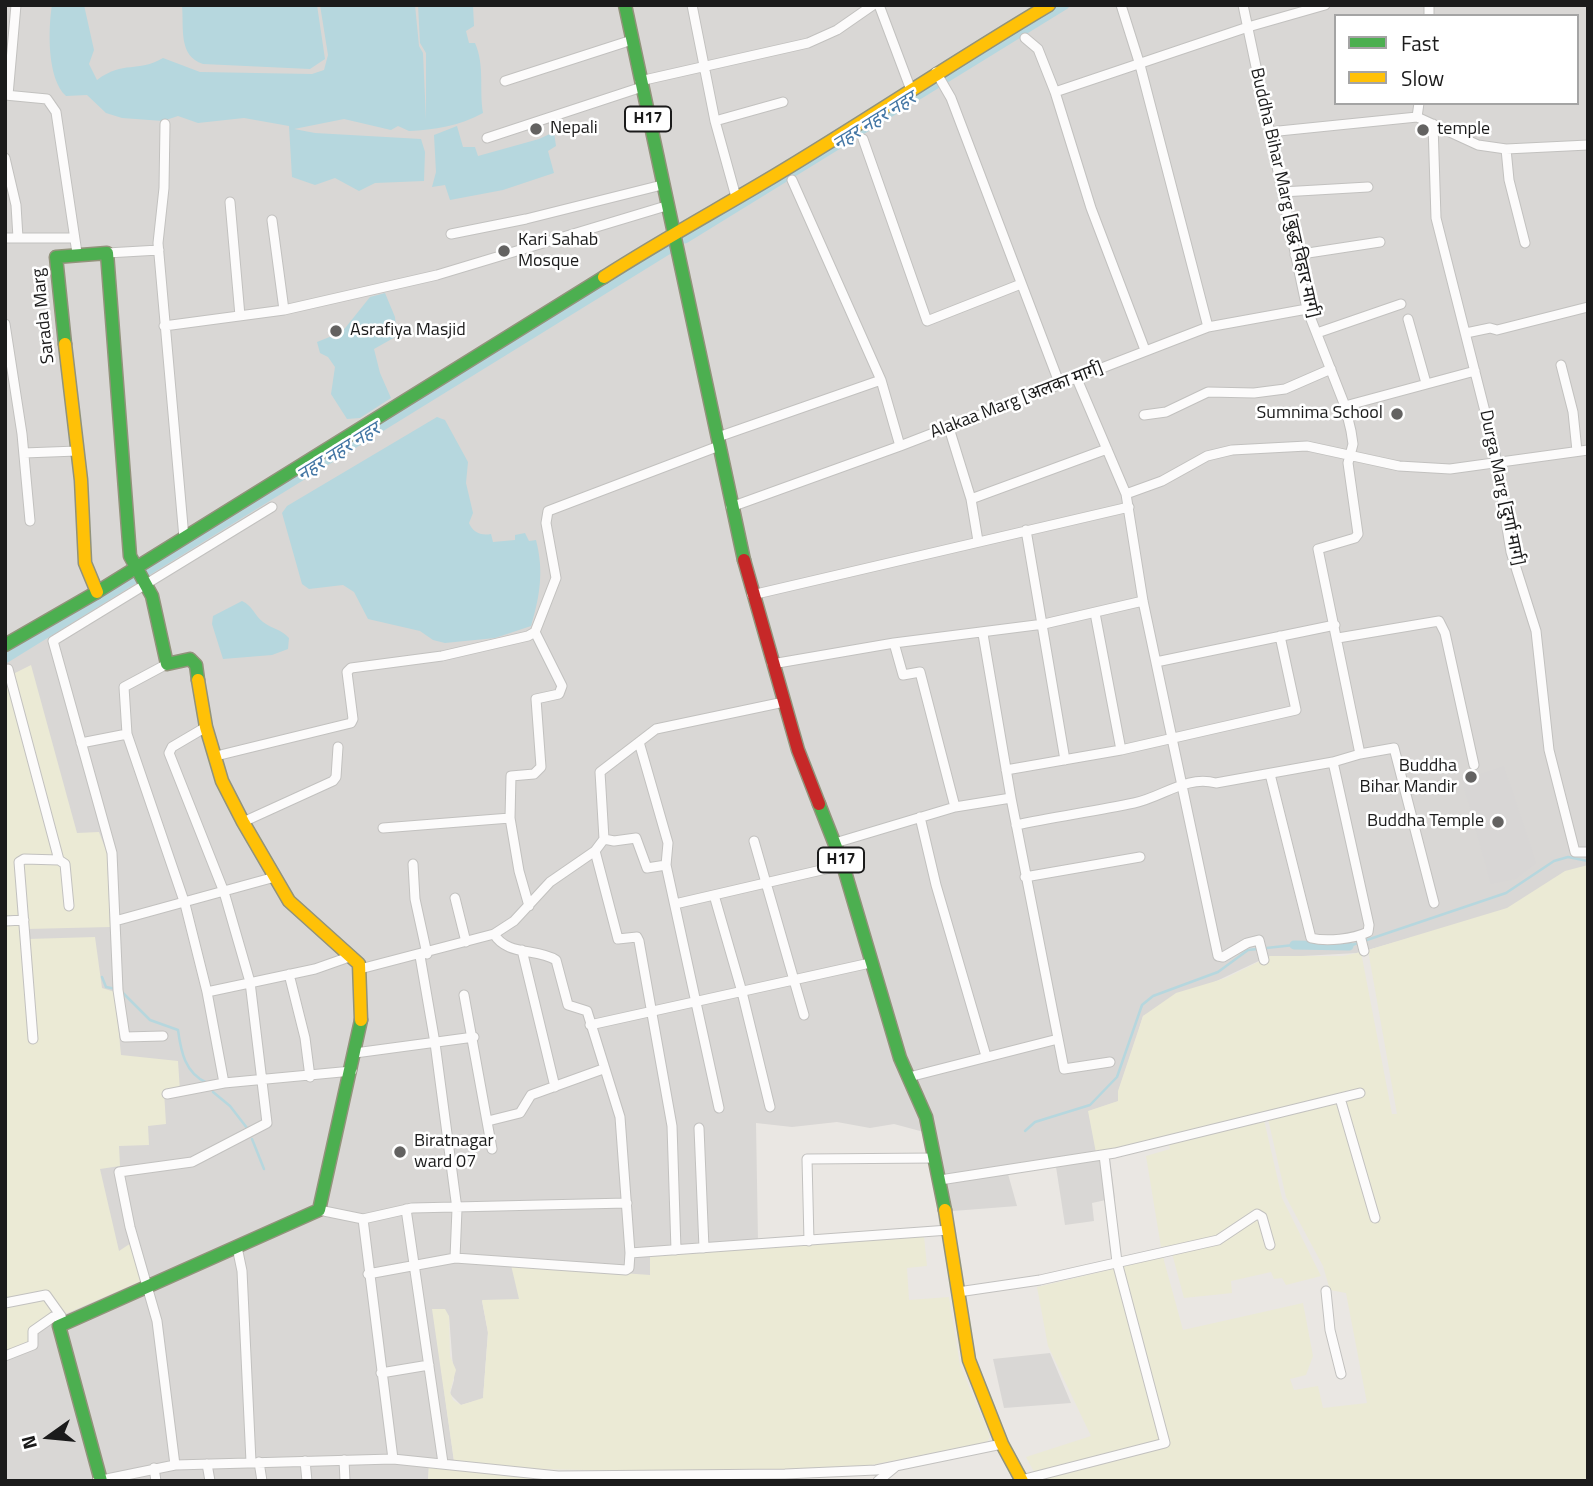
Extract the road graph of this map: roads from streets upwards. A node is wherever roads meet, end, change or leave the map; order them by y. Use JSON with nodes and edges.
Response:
{"nodes":[{"id":1,"x":16,"y":5,"type":"edge"},
{"id":2,"x":625,"y":5,"type":"edge"},
{"id":3,"x":692,"y":5,"type":"edge"},
{"id":4,"x":873,"y":5,"type":"edge"},
{"id":5,"x":879,"y":5,"type":"edge"},
{"id":6,"x":1049,"y":5,"type":"edge"},
{"id":7,"x":1121,"y":5,"type":"edge"},
{"id":8,"x":1243,"y":5,"type":"edge"},
{"id":9,"x":1325,"y":5,"type":"edge"},
{"id":10,"x":1248,"y":27,"type":"junction"},
{"id":11,"x":1024,"y":38,"type":"dead end"},
{"id":12,"x":632,"y":40,"type":"junction"},
{"id":13,"x":1140,"y":65,"type":"junction"},
{"id":14,"x":705,"y":67,"type":"junction"},
{"id":15,"x":938,"y":74,"type":"junction"},
{"id":16,"x":505,"y":81,"type":"dead end"},
{"id":17,"x":641,"y":84,"type":"junction"},
{"id":18,"x":911,"y":90,"type":"junction"},
{"id":19,"x":1055,"y":92,"type":"junction"},
{"id":20,"x":7,"y":95,"type":"edge"},
{"id":21,"x":783,"y":102,"type":"dead end"},
{"id":22,"x":1419,"y":105,"type":"edge"},
{"id":23,"x":1417,"y":117,"type":"junction"},
{"id":24,"x":715,"y":121,"type":"junction"},
{"id":25,"x":165,"y":124,"type":"dead end"},
{"id":26,"x":1433,"y":124,"type":"junction"},
{"id":27,"x":1269,"y":132,"type":"junction"},
{"id":28,"x":487,"y":138,"type":"dead end"},
{"id":29,"x":863,"y":139,"type":"dead end"},
{"id":30,"x":1588,"y":145,"type":"edge"},
{"id":31,"x":1506,"y":149,"type":"junction"},
{"id":32,"x":5,"y":158,"type":"edge"},
{"id":33,"x":792,"y":180,"type":"dead end"},
{"id":34,"x":662,"y":185,"type":"junction"},
{"id":35,"x":1368,"y":187,"type":"dead end"},
{"id":36,"x":1282,"y":192,"type":"junction"},
{"id":37,"x":736,"y":197,"type":"junction"},
{"id":38,"x":230,"y":202,"type":"dead end"},
{"id":39,"x":666,"y":206,"type":"junction"},
{"id":40,"x":272,"y":220,"type":"dead end"},
{"id":41,"x":673,"y":233,"type":"junction"},
{"id":42,"x":451,"y":234,"type":"dead end"},
{"id":43,"x":5,"y":238,"type":"edge"},
{"id":44,"x":18,"y":238,"type":"junction"},
{"id":45,"x":74,"y":238,"type":"junction"},
{"id":46,"x":1380,"y":242,"type":"dead end"},
{"id":47,"x":1525,"y":243,"type":"dead end"},
{"id":48,"x":159,"y":250,"type":"junction"},
{"id":49,"x":77,"y":253,"type":"junction"},
{"id":50,"x":107,"y":253,"type":"junction"},
{"id":51,"x":1296,"y":255,"type":"junction"},
{"id":52,"x":1021,"y":284,"type":"junction"},
{"id":53,"x":1401,"y":304,"type":"dead end"},
{"id":54,"x":1588,"y":307,"type":"edge"},
{"id":55,"x":284,"y":310,"type":"junction"},
{"id":56,"x":1307,"y":310,"type":"junction"},
{"id":57,"x":240,"y":316,"type":"junction"},
{"id":58,"x":1408,"y":319,"type":"dead end"},
{"id":59,"x":5,"y":324,"type":"edge"},
{"id":60,"x":164,"y":326,"type":"junction"},
{"id":61,"x":1208,"y":327,"type":"junction"},
{"id":62,"x":1317,"y":333,"type":"junction"},
{"id":63,"x":1466,"y":333,"type":"junction"},
{"id":64,"x":1145,"y":350,"type":"junction"},
{"id":65,"x":1561,"y":365,"type":"dead end"},
{"id":66,"x":1331,"y":369,"type":"junction"},
{"id":67,"x":1475,"y":371,"type":"junction"},
{"id":68,"x":1077,"y":379,"type":"junction"},
{"id":69,"x":881,"y":380,"type":"junction"},
{"id":70,"x":1426,"y":383,"type":"junction"},
{"id":71,"x":1060,"y":385,"type":"junction"},
{"id":72,"x":1345,"y":407,"type":"junction"},
{"id":73,"x":1144,"y":415,"type":"dead end"},
{"id":74,"x":949,"y":428,"type":"junction"},
{"id":75,"x":718,"y":441,"type":"junction"},
{"id":76,"x":900,"y":446,"type":"junction"},
{"id":77,"x":1107,"y":449,"type":"junction"},
{"id":78,"x":1588,"y":450,"type":"edge"},
{"id":79,"x":77,"y":451,"type":"junction"},
{"id":80,"x":1577,"y":451,"type":"junction"},
{"id":81,"x":24,"y":453,"type":"junction"},
{"id":82,"x":1351,"y":454,"type":"junction"},
{"id":83,"x":1497,"y":461,"type":"junction"},
{"id":84,"x":1126,"y":494,"type":"junction"},
{"id":85,"x":971,"y":499,"type":"junction"},
{"id":86,"x":272,"y":507,"type":"dead end"},
{"id":87,"x":731,"y":507,"type":"junction"},
{"id":88,"x":1129,"y":507,"type":"junction"},
{"id":89,"x":30,"y":521,"type":"dead end"},
{"id":90,"x":1026,"y":530,"type":"junction"},
{"id":91,"x":184,"y":538,"type":"junction"},
{"id":92,"x":978,"y":541,"type":"junction"},
{"id":93,"x":140,"y":577,"type":"junction"},
{"id":94,"x":97,"y":592,"type":"junction"},
{"id":95,"x":752,"y":595,"type":"junction"},
{"id":96,"x":1143,"y":601,"type":"junction"},
{"id":97,"x":1095,"y":613,"type":"junction"},
{"id":98,"x":1044,"y":624,"type":"junction"},
{"id":99,"x":1335,"y":625,"type":"junction"},
{"id":100,"x":536,"y":632,"type":"junction"},
{"id":101,"x":984,"y":634,"type":"junction"},
{"id":102,"x":1280,"y":636,"type":"junction"},
{"id":103,"x":1338,"y":638,"type":"junction"},
{"id":104,"x":894,"y":643,"type":"junction"},
{"id":105,"x":5,"y":645,"type":"edge"},
{"id":106,"x":1156,"y":662,"type":"junction"},
{"id":107,"x":167,"y":664,"type":"junction"},
{"id":108,"x":772,"y":664,"type":"junction"},
{"id":109,"x":8,"y":669,"type":"dead end"},
{"id":110,"x":784,"y":702,"type":"junction"},
{"id":111,"x":206,"y":727,"type":"junction"},
{"id":112,"x":127,"y":734,"type":"junction"},
{"id":113,"x":1172,"y":739,"type":"junction"},
{"id":114,"x":639,"y":742,"type":"junction"},
{"id":115,"x":81,"y":743,"type":"junction"},
{"id":116,"x":338,"y":747,"type":"dead end"},
{"id":117,"x":1121,"y":750,"type":"junction"},
{"id":118,"x":1360,"y":754,"type":"junction"},
{"id":119,"x":216,"y":756,"type":"junction"},
{"id":120,"x":1065,"y":760,"type":"junction"},
{"id":121,"x":1333,"y":761,"type":"junction"},
{"id":122,"x":1474,"y":765,"type":"dead end"},
{"id":123,"x":1006,"y":770,"type":"junction"},
{"id":124,"x":1270,"y":774,"type":"junction"},
{"id":125,"x":1182,"y":783,"type":"junction"},
{"id":126,"x":1011,"y":798,"type":"junction"},
{"id":127,"x":954,"y":807,"type":"junction"},
{"id":128,"x":920,"y":817,"type":"junction"},
{"id":129,"x":510,"y":818,"type":"junction"},
{"id":130,"x":243,"y":822,"type":"junction"},
{"id":131,"x":1016,"y":825,"type":"junction"},
{"id":132,"x":383,"y":828,"type":"dead end"},
{"id":133,"x":604,"y":839,"type":"junction"},
{"id":134,"x":754,"y":841,"type":"dead end"},
{"id":135,"x":835,"y":843,"type":"junction"},
{"id":136,"x":595,"y":852,"type":"junction"},
{"id":137,"x":1588,"y":852,"type":"edge"},
{"id":138,"x":1140,"y":857,"type":"dead end"},
{"id":139,"x":59,"y":860,"type":"junction"},
{"id":140,"x":413,"y":863,"type":"dead end"},
{"id":141,"x":843,"y":865,"type":"junction"},
{"id":142,"x":666,"y":866,"type":"junction"},
{"id":143,"x":275,"y":877,"type":"junction"},
{"id":144,"x":1025,"y":877,"type":"junction"},
{"id":145,"x":766,"y":884,"type":"junction"},
{"id":146,"x":224,"y":892,"type":"junction"},
{"id":147,"x":714,"y":895,"type":"junction"},
{"id":148,"x":455,"y":898,"type":"dead end"},
{"id":149,"x":1434,"y":903,"type":"dead end"},
{"id":150,"x":185,"y":904,"type":"junction"},
{"id":151,"x":675,"y":904,"type":"junction"},
{"id":152,"x":529,"y":905,"type":"junction"},
{"id":153,"x":69,"y":906,"type":"dead end"},
{"id":154,"x":24,"y":920,"type":"junction"},
{"id":155,"x":5,"y":921,"type":"edge"},
{"id":156,"x":115,"y":921,"type":"junction"},
{"id":157,"x":494,"y":934,"type":"junction"},
{"id":158,"x":1360,"y":935,"type":"junction"},
{"id":159,"x":466,"y":942,"type":"junction"},
{"id":160,"x":522,"y":950,"type":"junction"},
{"id":161,"x":1364,"y":951,"type":"dead end"},
{"id":162,"x":423,"y":955,"type":"junction"},
{"id":163,"x":352,"y":956,"type":"junction"},
{"id":164,"x":1264,"y":960,"type":"dead end"},
{"id":165,"x":870,"y":962,"type":"junction"},
{"id":166,"x":360,"y":970,"type":"junction"},
{"id":167,"x":289,"y":974,"type":"junction"},
{"id":168,"x":796,"y":980,"type":"junction"},
{"id":169,"x":250,"y":982,"type":"junction"},
{"id":170,"x":207,"y":992,"type":"junction"},
{"id":171,"x":742,"y":992,"type":"junction"},
{"id":172,"x":464,"y":995,"type":"dead end"},
{"id":173,"x":695,"y":1003,"type":"junction"},
{"id":174,"x":652,"y":1013,"type":"junction"},
{"id":175,"x":804,"y":1015,"type":"dead end"},
{"id":176,"x":590,"y":1025,"type":"junction"},
{"id":177,"x":163,"y":1036,"type":"dead end"},
{"id":178,"x":474,"y":1037,"type":"junction"},
{"id":179,"x":33,"y":1039,"type":"dead end"},
{"id":180,"x":1058,"y":1039,"type":"junction"},
{"id":181,"x":435,"y":1043,"type":"junction"},
{"id":182,"x":355,"y":1053,"type":"junction"},
{"id":183,"x":986,"y":1056,"type":"junction"},
{"id":184,"x":1110,"y":1062,"type":"dead end"},
{"id":185,"x":603,"y":1069,"type":"junction"},
{"id":186,"x":352,"y":1071,"type":"junction"},
{"id":187,"x":310,"y":1077,"type":"junction"},
{"id":188,"x":909,"y":1077,"type":"junction"},
{"id":189,"x":263,"y":1079,"type":"junction"},
{"id":190,"x":224,"y":1083,"type":"junction"},
{"id":191,"x":555,"y":1087,"type":"junction"},
{"id":192,"x":1360,"y":1093,"type":"dead end"},
{"id":193,"x":166,"y":1094,"type":"dead end"},
{"id":194,"x":1340,"y":1098,"type":"junction"},
{"id":195,"x":769,"y":1107,"type":"dead end"},
{"id":196,"x":719,"y":1108,"type":"dead end"},
{"id":197,"x":488,"y":1121,"type":"junction"},
{"id":198,"x":699,"y":1128,"type":"dead end"},
{"id":199,"x":492,"y":1149,"type":"dead end"},
{"id":200,"x":1104,"y":1155,"type":"junction"},
{"id":201,"x":934,"y":1158,"type":"junction"},
{"id":202,"x":940,"y":1180,"type":"junction"},
{"id":203,"x":627,"y":1203,"type":"junction"},
{"id":204,"x":406,"y":1209,"type":"junction"},
{"id":205,"x":457,"y":1209,"type":"junction"},
{"id":206,"x":319,"y":1210,"type":"junction"},
{"id":207,"x":1375,"y":1218,"type":"dead end"},
{"id":208,"x":363,"y":1219,"type":"junction"},
{"id":209,"x":949,"y":1230,"type":"junction"},
{"id":210,"x":809,"y":1241,"type":"junction"},
{"id":211,"x":1270,"y":1245,"type":"dead end"},
{"id":212,"x":237,"y":1247,"type":"junction"},
{"id":213,"x":704,"y":1248,"type":"junction"},
{"id":214,"x":676,"y":1250,"type":"junction"},
{"id":215,"x":630,"y":1253,"type":"junction"},
{"id":216,"x":455,"y":1258,"type":"junction"},
{"id":217,"x":1118,"y":1262,"type":"junction"},
{"id":218,"x":416,"y":1263,"type":"junction"},
{"id":219,"x":368,"y":1273,"type":"junction"},
{"id":220,"x":148,"y":1287,"type":"junction"},
{"id":221,"x":1326,"y":1291,"type":"dead end"},
{"id":222,"x":958,"y":1293,"type":"junction"},
{"id":223,"x":5,"y":1303,"type":"edge"},
{"id":224,"x":63,"y":1320,"type":"junction"},
{"id":225,"x":5,"y":1356,"type":"edge"},
{"id":226,"x":429,"y":1365,"type":"junction"},
{"id":227,"x":381,"y":1373,"type":"junction"},
{"id":228,"x":1341,"y":1374,"type":"dead end"},
{"id":229,"x":1002,"y":1444,"type":"junction"},
{"id":230,"x":393,"y":1459,"type":"junction"},
{"id":231,"x":344,"y":1460,"type":"junction"},
{"id":232,"x":305,"y":1461,"type":"junction"},
{"id":233,"x":256,"y":1462,"type":"junction"},
{"id":234,"x":443,"y":1462,"type":"junction"},
{"id":235,"x":207,"y":1464,"type":"junction"},
{"id":236,"x":175,"y":1465,"type":"junction"},
{"id":237,"x":897,"y":1465,"type":"junction"},
{"id":238,"x":154,"y":1468,"type":"junction"},
{"id":239,"x":99,"y":1480,"type":"edge"},
{"id":240,"x":1021,"y":1480,"type":"edge"},
{"id":241,"x":156,"y":1481,"type":"edge"},
{"id":242,"x":210,"y":1481,"type":"edge"},
{"id":243,"x":262,"y":1481,"type":"edge"},
{"id":244,"x":307,"y":1481,"type":"edge"},
{"id":245,"x":345,"y":1481,"type":"edge"},
{"id":246,"x":877,"y":1481,"type":"edge"}],
"edges":[{"from":1,"to":20,"type":"street"},
{"from":2,"to":12,"type":"street","number":"H17"},
{"from":3,"to":14,"type":"street"},
{"from":4,"to":14,"type":"street"},
{"from":5,"to":18,"type":"street"},
{"from":6,"to":15,"type":"street"},
{"from":7,"to":13,"type":"street"},
{"from":8,"to":10,"type":"street","name":"Buddha Bihar Marg [बुद्ध विहार मार्ग]"},
{"from":9,"to":10,"type":"street"},
{"from":10,"to":13,"type":"street"},
{"from":10,"to":27,"type":"street","name":"Buddha Bihar Marg [बुद्ध विहार मार्ग]"},
{"from":11,"to":19,"type":"street"},
{"from":12,"to":16,"type":"street"},
{"from":12,"to":17,"type":"street","number":"H17"},
{"from":13,"to":19,"type":"street"},
{"from":13,"to":61,"type":"street"},
{"from":14,"to":17,"type":"street"},
{"from":14,"to":24,"type":"street"},
{"from":15,"to":18,"type":"street"},
{"from":15,"to":52,"type":"street"},
{"from":17,"to":28,"type":"street"},
{"from":17,"to":34,"type":"street","number":"H17"},
{"from":18,"to":37,"type":"street"},
{"from":19,"to":64,"type":"street"},
{"from":20,"to":45,"type":"street"},
{"from":21,"to":24,"type":"street"},
{"from":22,"to":23,"type":"street"},
{"from":23,"to":26,"type":"street"},
{"from":23,"to":27,"type":"street"},
{"from":24,"to":37,"type":"street"},
{"from":25,"to":48,"type":"street"},
{"from":26,"to":31,"type":"street"},
{"from":26,"to":63,"type":"street","name":"Durga Marg [दुर्गा मार्ग]"},
{"from":27,"to":36,"type":"street","name":"Buddha Bihar Marg [बुद्ध विहार मार्ग]"},
{"from":29,"to":52,"type":"street"},
{"from":30,"to":31,"type":"street"},
{"from":31,"to":47,"type":"street"},
{"from":32,"to":44,"type":"street"},
{"from":33,"to":69,"type":"street"},
{"from":34,"to":39,"type":"street","number":"H17"},
{"from":34,"to":42,"type":"street"},
{"from":35,"to":36,"type":"street"},
{"from":36,"to":51,"type":"street","name":"Buddha Bihar Marg [बुद्ध विहार मार्ग]"},
{"from":37,"to":41,"type":"street"},
{"from":38,"to":57,"type":"street"},
{"from":39,"to":41,"type":"street","number":"H17"},
{"from":39,"to":55,"type":"street"},
{"from":40,"to":55,"type":"street"},
{"from":41,"to":75,"type":"street","number":"H17"},
{"from":41,"to":91,"type":"street"},
{"from":43,"to":44,"type":"street"},
{"from":44,"to":45,"type":"street"},
{"from":45,"to":49,"type":"street"},
{"from":46,"to":51,"type":"street"},
{"from":48,"to":50,"type":"street"},
{"from":48,"to":60,"type":"street"},
{"from":49,"to":50,"type":"street"},
{"from":49,"to":79,"type":"street","name":"Sarada Marg"},
{"from":50,"to":93,"type":"street"},
{"from":51,"to":56,"type":"street","name":"Buddha Bihar Marg [बुद्ध विहार मार्ग]"},
{"from":52,"to":71,"type":"street"},
{"from":53,"to":62,"type":"street"},
{"from":54,"to":63,"type":"street"},
{"from":55,"to":57,"type":"street"},
{"from":56,"to":61,"type":"street","name":"Alakaa Marg [अलका मार्ग]"},
{"from":56,"to":62,"type":"street","name":"Buddha Bihar Marg [बुद्ध विहार मार्ग]"},
{"from":57,"to":60,"type":"street"},
{"from":58,"to":70,"type":"street"},
{"from":59,"to":81,"type":"street"},
{"from":60,"to":91,"type":"street"},
{"from":61,"to":64,"type":"street","name":"Alakaa Marg [अलका मार्ग]"},
{"from":62,"to":66,"type":"street","name":"Buddha Bihar Marg [बुद्ध विहार मार्ग]"},
{"from":63,"to":67,"type":"street","name":"Durga Marg [दुर्गा मार्ग]"},
{"from":64,"to":68,"type":"street","name":"Alakaa Marg [अलका मार्ग]"},
{"from":65,"to":80,"type":"street"},
{"from":66,"to":72,"type":"street","name":"Buddha Bihar Marg [बुद्ध विहार मार्ग]"},
{"from":66,"to":73,"type":"street"},
{"from":67,"to":70,"type":"street"},
{"from":67,"to":83,"type":"street","name":"Durga Marg [दुर्गा मार्ग]"},
{"from":68,"to":71,"type":"street","name":"Alakaa Marg [अलका मार्ग]"},
{"from":68,"to":77,"type":"street"},
{"from":69,"to":75,"type":"street"},
{"from":69,"to":76,"type":"street"},
{"from":70,"to":72,"type":"street"},
{"from":71,"to":74,"type":"street","name":"Alakaa Marg [अलका मार्ग]"},
{"from":72,"to":82,"type":"street","name":"Buddha Bihar Marg [बुद्ध विहार मार्ग]"},
{"from":74,"to":76,"type":"street","name":"Alakaa Marg [अलका मार्ग]"},
{"from":74,"to":85,"type":"street"},
{"from":75,"to":87,"type":"street","number":"H17"},
{"from":75,"to":100,"type":"street"},
{"from":76,"to":87,"type":"street","name":"Alakaa Marg [अलका मार्ग]"},
{"from":77,"to":84,"type":"street"},
{"from":77,"to":85,"type":"street"},
{"from":78,"to":80,"type":"street"},
{"from":79,"to":81,"type":"street"},
{"from":79,"to":94,"type":"street","name":"Sarada Marg"},
{"from":80,"to":83,"type":"street"},
{"from":81,"to":89,"type":"street"},
{"from":82,"to":83,"type":"street"},
{"from":82,"to":84,"type":"street"},
{"from":82,"to":99,"type":"street","name":"Buddha Bihar Marg [बुद्ध विहार मार्ग]"},
{"from":83,"to":137,"type":"street","name":"Durga Marg [दुर्गा मार्ग]"},
{"from":84,"to":88,"type":"street"},
{"from":85,"to":92,"type":"street"},
{"from":86,"to":93,"type":"street"},
{"from":87,"to":95,"type":"street","number":"H17"},
{"from":88,"to":90,"type":"street"},
{"from":88,"to":96,"type":"street"},
{"from":90,"to":92,"type":"street"},
{"from":90,"to":98,"type":"street"},
{"from":91,"to":93,"type":"street"},
{"from":92,"to":95,"type":"street"},
{"from":93,"to":94,"type":"street"},
{"from":93,"to":107,"type":"street"},
{"from":93,"to":115,"type":"street"},
{"from":94,"to":105,"type":"street"},
{"from":95,"to":108,"type":"street","number":"H17"},
{"from":96,"to":97,"type":"street"},
{"from":96,"to":106,"type":"street"},
{"from":97,"to":98,"type":"street"},
{"from":97,"to":117,"type":"street"},
{"from":98,"to":101,"type":"street"},
{"from":98,"to":120,"type":"street"},
{"from":99,"to":102,"type":"street"},
{"from":99,"to":103,"type":"street","name":"Buddha Bihar Marg [बुद्ध विहार मार्ग]"},
{"from":100,"to":119,"type":"street"},
{"from":100,"to":129,"type":"street"},
{"from":101,"to":104,"type":"street"},
{"from":101,"to":123,"type":"street"},
{"from":102,"to":106,"type":"street"},
{"from":102,"to":113,"type":"street"},
{"from":103,"to":118,"type":"street","name":"Buddha Bihar Marg [बुद्ध विहार मार्ग]"},
{"from":103,"to":122,"type":"street"},
{"from":104,"to":108,"type":"street"},
{"from":104,"to":127,"type":"street"},
{"from":106,"to":113,"type":"street"},
{"from":107,"to":111,"type":"street"},
{"from":107,"to":112,"type":"street"},
{"from":108,"to":110,"type":"street","number":"H17"},
{"from":109,"to":139,"type":"street"},
{"from":110,"to":114,"type":"street"},
{"from":110,"to":135,"type":"street","number":"H17"},
{"from":111,"to":119,"type":"street"},
{"from":111,"to":146,"type":"street"},
{"from":112,"to":115,"type":"street"},
{"from":112,"to":150,"type":"street"},
{"from":113,"to":117,"type":"street"},
{"from":113,"to":125,"type":"street"},
{"from":114,"to":133,"type":"street"},
{"from":114,"to":142,"type":"street"},
{"from":115,"to":156,"type":"street"},
{"from":116,"to":130,"type":"street"},
{"from":117,"to":120,"type":"street"},
{"from":118,"to":121,"type":"street"},
{"from":118,"to":149,"type":"street"},
{"from":119,"to":130,"type":"street"},
{"from":120,"to":123,"type":"street"},
{"from":121,"to":124,"type":"street"},
{"from":121,"to":158,"type":"street"},
{"from":123,"to":126,"type":"street"},
{"from":124,"to":125,"type":"street"},
{"from":124,"to":158,"type":"street"},
{"from":125,"to":131,"type":"street"},
{"from":125,"to":164,"type":"street"},
{"from":126,"to":127,"type":"street"},
{"from":126,"to":131,"type":"street"},
{"from":127,"to":128,"type":"street"},
{"from":128,"to":135,"type":"street"},
{"from":128,"to":183,"type":"street"},
{"from":129,"to":132,"type":"street"},
{"from":129,"to":152,"type":"street"},
{"from":130,"to":143,"type":"street"},
{"from":131,"to":144,"type":"street"},
{"from":133,"to":136,"type":"street"},
{"from":133,"to":142,"type":"street"},
{"from":134,"to":145,"type":"street"},
{"from":135,"to":141,"type":"street","number":"H17"},
{"from":136,"to":152,"type":"street"},
{"from":136,"to":174,"type":"street"},
{"from":138,"to":144,"type":"street"},
{"from":139,"to":153,"type":"street"},
{"from":139,"to":154,"type":"street"},
{"from":140,"to":162,"type":"street"},
{"from":141,"to":145,"type":"street"},
{"from":141,"to":165,"type":"street","number":"H17"},
{"from":142,"to":151,"type":"street"},
{"from":143,"to":146,"type":"street"},
{"from":143,"to":163,"type":"street"},
{"from":144,"to":180,"type":"street"},
{"from":145,"to":147,"type":"street"},
{"from":145,"to":168,"type":"street"},
{"from":146,"to":150,"type":"street"},
{"from":146,"to":169,"type":"street"},
{"from":147,"to":151,"type":"street"},
{"from":147,"to":171,"type":"street"},
{"from":148,"to":159,"type":"street"},
{"from":150,"to":156,"type":"street"},
{"from":150,"to":170,"type":"street"},
{"from":151,"to":173,"type":"street"},
{"from":152,"to":157,"type":"street"},
{"from":154,"to":155,"type":"street"},
{"from":154,"to":179,"type":"street"},
{"from":156,"to":177,"type":"street"},
{"from":157,"to":159,"type":"street"},
{"from":157,"to":160,"type":"street"},
{"from":158,"to":161,"type":"street"},
{"from":159,"to":162,"type":"street"},
{"from":160,"to":176,"type":"street"},
{"from":160,"to":191,"type":"street"},
{"from":162,"to":166,"type":"street"},
{"from":162,"to":181,"type":"street"},
{"from":163,"to":166,"type":"street"},
{"from":163,"to":167,"type":"street"},
{"from":165,"to":168,"type":"street"},
{"from":165,"to":188,"type":"street","number":"H17"},
{"from":166,"to":182,"type":"street"},
{"from":167,"to":169,"type":"street"},
{"from":167,"to":187,"type":"street"},
{"from":168,"to":171,"type":"street"},
{"from":168,"to":175,"type":"street"},
{"from":169,"to":170,"type":"street"},
{"from":169,"to":189,"type":"street"},
{"from":170,"to":190,"type":"street"},
{"from":171,"to":173,"type":"street"},
{"from":171,"to":195,"type":"street"},
{"from":172,"to":178,"type":"street"},
{"from":173,"to":174,"type":"street"},
{"from":173,"to":196,"type":"street"},
{"from":174,"to":176,"type":"street"},
{"from":174,"to":214,"type":"street"},
{"from":176,"to":185,"type":"street"},
{"from":178,"to":181,"type":"street"},
{"from":178,"to":197,"type":"street"},
{"from":180,"to":183,"type":"street"},
{"from":180,"to":184,"type":"street"},
{"from":181,"to":182,"type":"street"},
{"from":181,"to":205,"type":"street"},
{"from":182,"to":186,"type":"street"},
{"from":183,"to":188,"type":"street"},
{"from":185,"to":191,"type":"street"},
{"from":185,"to":203,"type":"street"},
{"from":186,"to":187,"type":"street"},
{"from":186,"to":206,"type":"street"},
{"from":187,"to":189,"type":"street"},
{"from":188,"to":201,"type":"street","number":"H17"},
{"from":189,"to":190,"type":"street"},
{"from":189,"to":220,"type":"street"},
{"from":190,"to":193,"type":"street"},
{"from":191,"to":197,"type":"street"},
{"from":192,"to":194,"type":"street"},
{"from":194,"to":200,"type":"street"},
{"from":194,"to":207,"type":"street"},
{"from":197,"to":199,"type":"street"},
{"from":198,"to":213,"type":"street"},
{"from":200,"to":202,"type":"street"},
{"from":200,"to":217,"type":"street"},
{"from":201,"to":202,"type":"street","number":"H17"},
{"from":201,"to":210,"type":"street"},
{"from":202,"to":209,"type":"street","number":"H17"},
{"from":203,"to":205,"type":"street"},
{"from":203,"to":215,"type":"street"},
{"from":204,"to":205,"type":"street"},
{"from":204,"to":208,"type":"street"},
{"from":204,"to":218,"type":"street"},
{"from":205,"to":216,"type":"street"},
{"from":206,"to":208,"type":"street"},
{"from":206,"to":212,"type":"street"},
{"from":208,"to":219,"type":"street"},
{"from":209,"to":210,"type":"street"},
{"from":209,"to":222,"type":"street","number":"H17"},
{"from":210,"to":213,"type":"street"},
{"from":211,"to":217,"type":"street"},
{"from":212,"to":220,"type":"street"},
{"from":212,"to":233,"type":"street"},
{"from":213,"to":214,"type":"street"},
{"from":214,"to":215,"type":"street"},
{"from":215,"to":216,"type":"street"},
{"from":216,"to":218,"type":"street"},
{"from":217,"to":222,"type":"street"},
{"from":217,"to":240,"type":"street"},
{"from":218,"to":219,"type":"street"},
{"from":218,"to":226,"type":"street"},
{"from":219,"to":227,"type":"street"},
{"from":220,"to":224,"type":"street"},
{"from":220,"to":236,"type":"street"},
{"from":221,"to":228,"type":"street"},
{"from":222,"to":229,"type":"street","number":"H17"},
{"from":223,"to":224,"type":"street"},
{"from":224,"to":225,"type":"street"},
{"from":224,"to":239,"type":"street"},
{"from":226,"to":227,"type":"street"},
{"from":226,"to":234,"type":"street"},
{"from":227,"to":230,"type":"street"},
{"from":229,"to":237,"type":"street"},
{"from":229,"to":240,"type":"street","number":"H17"},
{"from":230,"to":231,"type":"street"},
{"from":230,"to":234,"type":"street"},
{"from":231,"to":232,"type":"street"},
{"from":231,"to":245,"type":"street"},
{"from":232,"to":233,"type":"street"},
{"from":232,"to":244,"type":"street"},
{"from":233,"to":235,"type":"street"},
{"from":233,"to":243,"type":"street"},
{"from":234,"to":237,"type":"street"},
{"from":235,"to":236,"type":"street"},
{"from":235,"to":242,"type":"street"},
{"from":236,"to":238,"type":"street"},
{"from":237,"to":246,"type":"street"},
{"from":238,"to":239,"type":"street"},
{"from":238,"to":241,"type":"street"}]}
